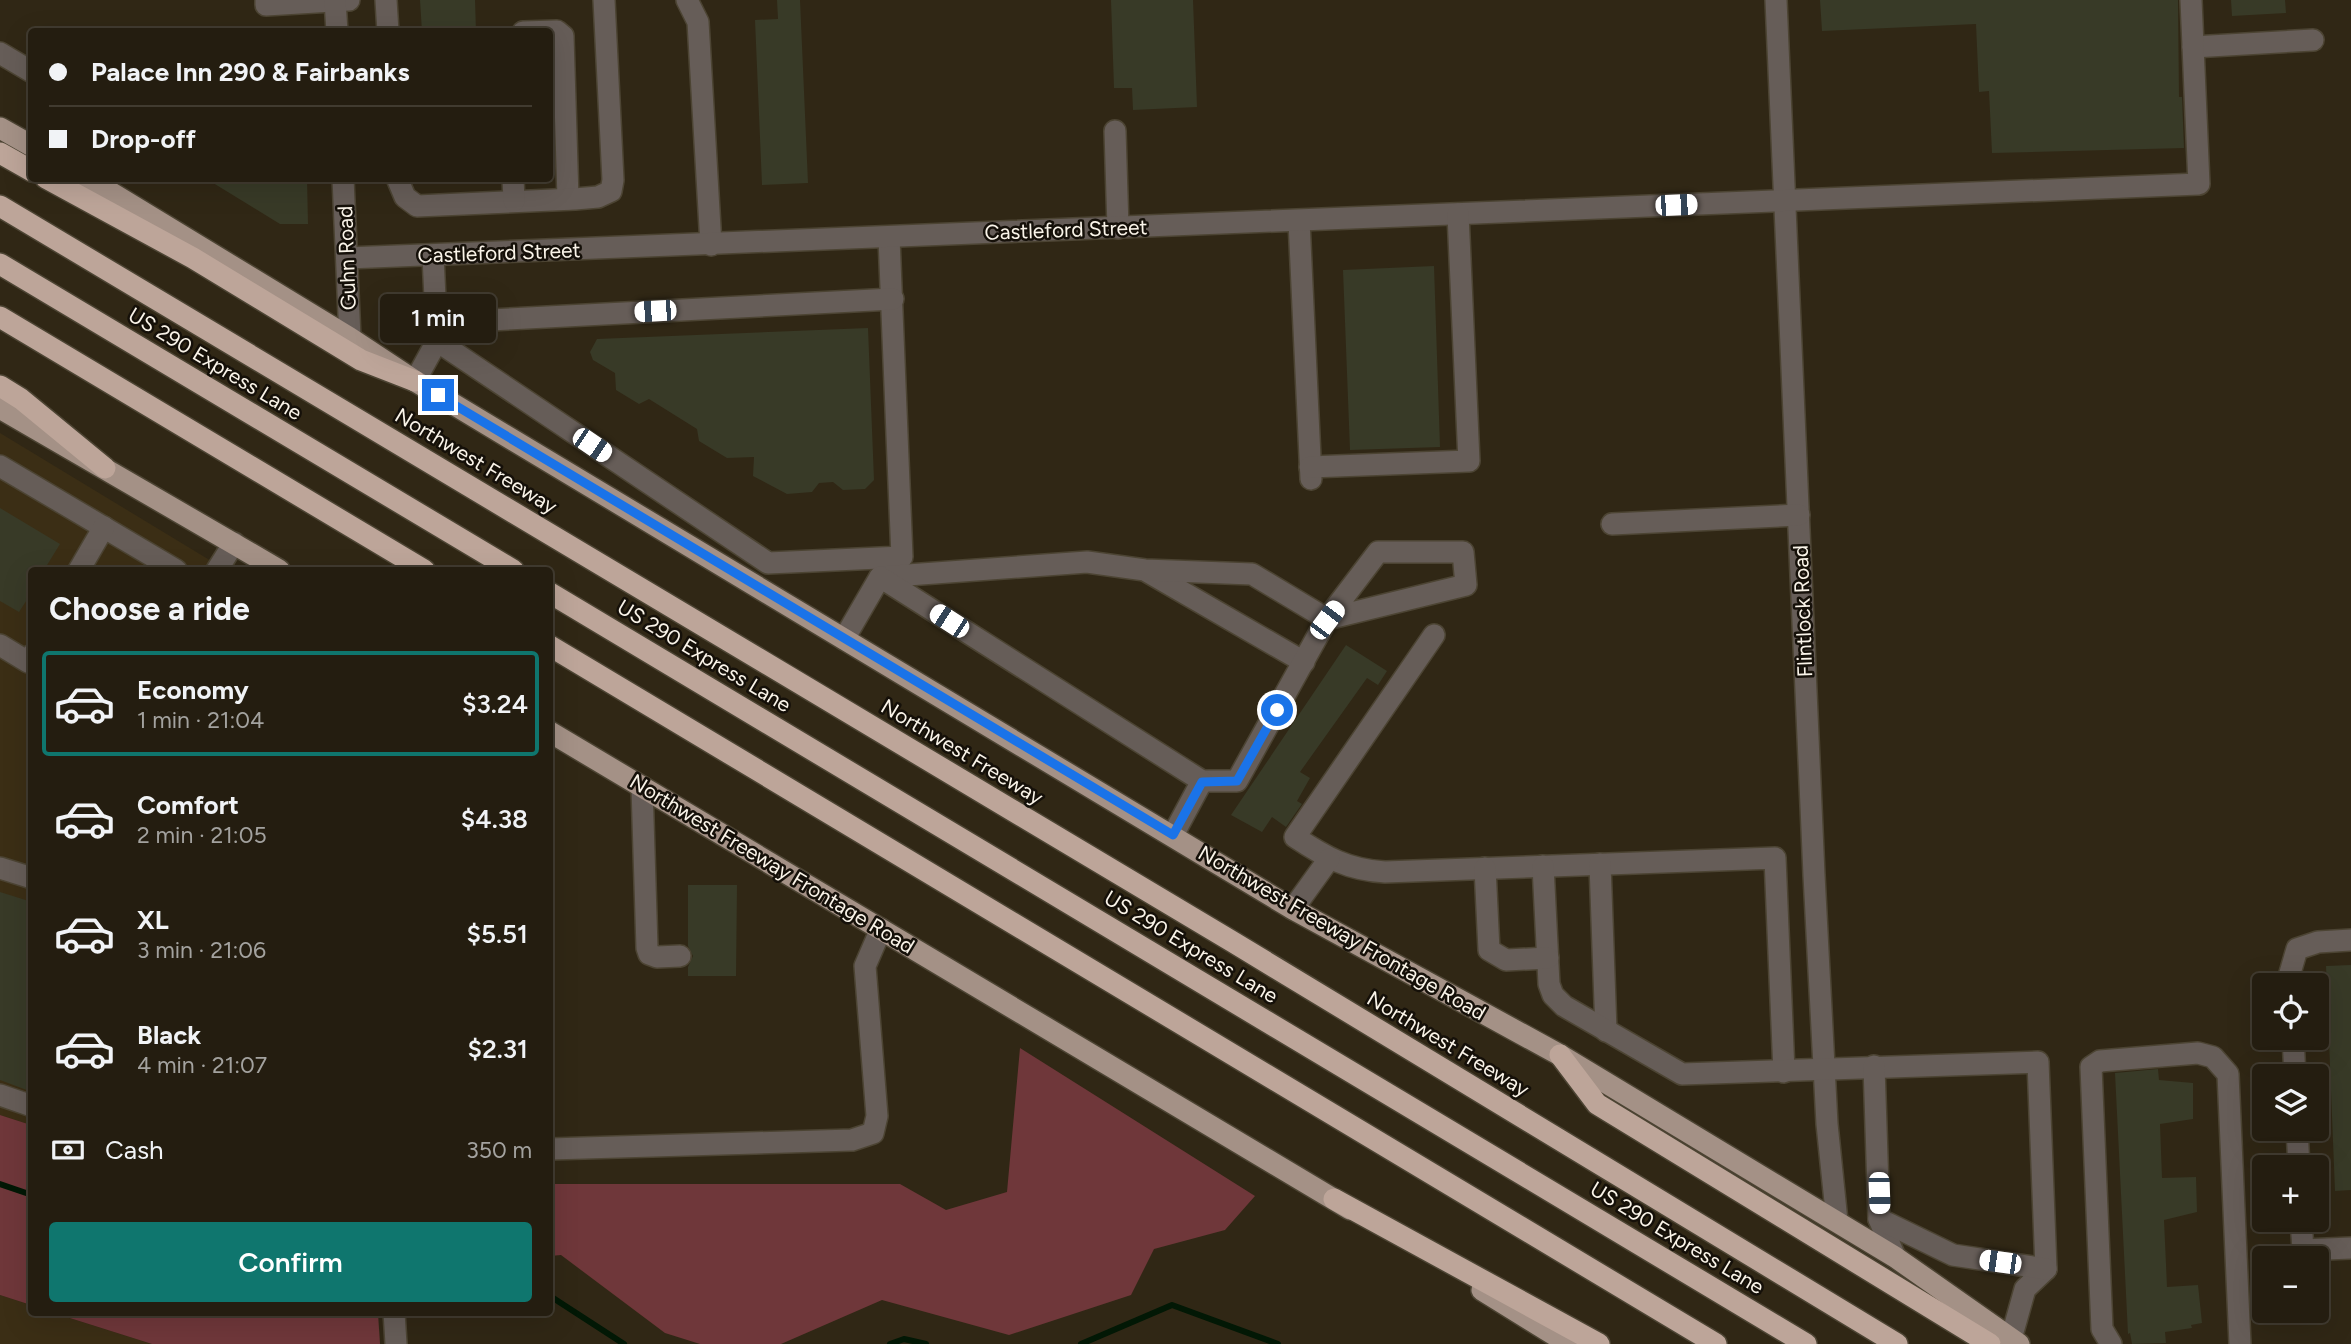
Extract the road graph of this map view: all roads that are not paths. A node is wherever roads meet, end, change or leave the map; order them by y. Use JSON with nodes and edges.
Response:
{"nodes":[{"id":1,"x":266,"y":0,"type":"edge"},
{"id":2,"x":335,"y":0,"type":"edge"},
{"id":3,"x":349,"y":0,"type":"edge"},
{"id":4,"x":386,"y":0,"type":"edge"},
{"id":5,"x":604,"y":0,"type":"edge"},
{"id":6,"x":687,"y":0,"type":"edge"},
{"id":7,"x":1776,"y":0,"type":"edge"},
{"id":8,"x":2191,"y":0,"type":"edge"},
{"id":9,"x":337,"y":28,"type":"edge"},
{"id":10,"x":388,"y":28,"type":"edge"},
{"id":11,"x":553,"y":31,"type":"edge"},
{"id":12,"x":2313,"y":40,"type":"dead end"},
{"id":13,"x":2193,"y":47,"type":"junction"},
{"id":14,"x":0,"y":53,"type":"edge"},
{"id":15,"x":28,"y":70,"type":"edge"},
{"id":16,"x":0,"y":128,"type":"edge"},
{"id":17,"x":1115,"y":131,"type":"dead end"},
{"id":18,"x":28,"y":144,"type":"edge"},
{"id":19,"x":0,"y":153,"type":"edge"},
{"id":20,"x":28,"y":169,"type":"edge"},
{"id":21,"x":53,"y":182,"type":"edge"},
{"id":22,"x":94,"y":182,"type":"edge"},
{"id":23,"x":343,"y":182,"type":"edge"},
{"id":24,"x":398,"y":182,"type":"edge"},
{"id":25,"x":513,"y":182,"type":"edge"},
{"id":26,"x":568,"y":199,"type":"junction"},
{"id":27,"x":1785,"y":200,"type":"junction"},
{"id":28,"x":514,"y":201,"type":"junction"},
{"id":29,"x":0,"y":206,"type":"edge"},
{"id":30,"x":1458,"y":214,"type":"junction"},
{"id":31,"x":1299,"y":220,"type":"junction"},
{"id":32,"x":1118,"y":228,"type":"junction"},
{"id":33,"x":889,"y":238,"type":"junction"},
{"id":34,"x":711,"y":245,"type":"junction"},
{"id":35,"x":432,"y":256,"type":"junction"},
{"id":36,"x":347,"y":258,"type":"junction"},
{"id":37,"x":0,"y":264,"type":"edge"},
{"id":38,"x":893,"y":299,"type":"junction"},
{"id":39,"x":0,"y":317,"type":"edge"},
{"id":40,"x":350,"y":338,"type":"junction"},
{"id":41,"x":438,"y":341,"type":"junction"},
{"id":42,"x":415,"y":381,"type":"junction"},
{"id":43,"x":0,"y":386,"type":"edge"},
{"id":44,"x":0,"y":408,"type":"edge"},
{"id":45,"x":0,"y":466,"type":"edge"},
{"id":46,"x":105,"y":468,"type":"junction"},
{"id":47,"x":1799,"y":515,"type":"junction"},
{"id":48,"x":1612,"y":524,"type":"dead end"},
{"id":49,"x":104,"y":527,"type":"junction"},
{"id":50,"x":234,"y":543,"type":"junction"},
{"id":51,"x":768,"y":563,"type":"junction"},
{"id":52,"x":81,"y":567,"type":"edge"},
{"id":53,"x":171,"y":567,"type":"edge"},
{"id":54,"x":219,"y":567,"type":"edge"},
{"id":55,"x":274,"y":567,"type":"edge"},
{"id":56,"x":419,"y":567,"type":"edge"},
{"id":57,"x":508,"y":567,"type":"edge"},
{"id":58,"x":1145,"y":570,"type":"junction"},
{"id":59,"x":880,"y":577,"type":"junction"},
{"id":60,"x":742,"y":578,"type":"junction"},
{"id":61,"x":553,"y":595,"type":"edge"},
{"id":62,"x":1327,"y":620,"type":"junction"},
{"id":63,"x":1434,"y":635,"type":"dead end"},
{"id":64,"x":844,"y":639,"type":"junction"},
{"id":65,"x":0,"y":645,"type":"edge"},
{"id":66,"x":553,"y":648,"type":"edge"},
{"id":67,"x":28,"y":662,"type":"edge"},
{"id":68,"x":1304,"y":662,"type":"junction"},
{"id":69,"x":553,"y":734,"type":"edge"},
{"id":70,"x":1202,"y":782,"type":"junction"},
{"id":71,"x":642,"y":787,"type":"junction"},
{"id":72,"x":1173,"y":835,"type":"junction"},
{"id":73,"x":1329,"y":859,"type":"junction"},
{"id":74,"x":1600,"y":864,"type":"junction"},
{"id":75,"x":1543,"y":866,"type":"junction"},
{"id":76,"x":0,"y":868,"type":"edge"},
{"id":77,"x":1485,"y":868,"type":"junction"},
{"id":78,"x":1815,"y":875,"type":"junction"},
{"id":79,"x":28,"y":877,"type":"edge"},
{"id":80,"x":1775,"y":877,"type":"junction"},
{"id":81,"x":1293,"y":909,"type":"junction"},
{"id":82,"x":881,"y":929,"type":"junction"},
{"id":83,"x":2351,"y":940,"type":"edge"},
{"id":84,"x":680,"y":956,"type":"dead end"},
{"id":85,"x":1548,"y":958,"type":"junction"},
{"id":86,"x":2290,"y":973,"type":"edge"},
{"id":87,"x":1606,"y":1031,"type":"junction"},
{"id":88,"x":1560,"y":1055,"type":"junction"},
{"id":89,"x":1874,"y":1066,"type":"junction"},
{"id":90,"x":1824,"y":1070,"type":"junction"},
{"id":91,"x":1784,"y":1072,"type":"junction"},
{"id":92,"x":0,"y":1096,"type":"edge"},
{"id":93,"x":28,"y":1105,"type":"edge"},
{"id":94,"x":553,"y":1149,"type":"edge"},
{"id":95,"x":1334,"y":1199,"type":"junction"},
{"id":96,"x":1880,"y":1219,"type":"junction"},
{"id":97,"x":1837,"y":1221,"type":"junction"},
{"id":98,"x":2302,"y":1232,"type":"edge"},
{"id":99,"x":2351,"y":1248,"type":"edge"},
{"id":100,"x":1895,"y":1257,"type":"junction"},
{"id":101,"x":2046,"y":1269,"type":"junction"},
{"id":102,"x":394,"y":1316,"type":"edge"},
{"id":103,"x":396,"y":1340,"type":"edge"},
{"id":104,"x":2015,"y":1342,"type":"edge"},
{"id":105,"x":1569,"y":1344,"type":"edge"},
{"id":106,"x":1599,"y":1344,"type":"edge"},
{"id":107,"x":1716,"y":1344,"type":"edge"},
{"id":108,"x":1806,"y":1344,"type":"edge"},
{"id":109,"x":1897,"y":1344,"type":"edge"},
{"id":110,"x":1990,"y":1344,"type":"edge"},
{"id":111,"x":2111,"y":1344,"type":"edge"},
{"id":112,"x":2240,"y":1344,"type":"edge"}],
"edges":[{"from":1,"to":2,"type":"street"},
{"from":2,"to":3,"type":"street"},
{"from":2,"to":9,"type":"street"},
{"from":4,"to":10,"type":"street"},
{"from":5,"to":26,"type":"street"},
{"from":6,"to":34,"type":"street"},
{"from":7,"to":27,"type":"street","name":"Flintlock Road"},
{"from":8,"to":13,"type":"street"},
{"from":11,"to":26,"type":"street"},
{"from":12,"to":13,"type":"street"},
{"from":13,"to":27,"type":"street","name":"Castleford Street"},
{"from":14,"to":15,"type":"street"},
{"from":16,"to":18,"type":"main road"},
{"from":17,"to":32,"type":"street"},
{"from":19,"to":20,"type":"highway"},
{"from":21,"to":42,"type":"highway"},
{"from":22,"to":40,"type":"main road","name":"Northwest Freeway Frontage Road"},
{"from":23,"to":36,"type":"street","name":"Guhn Road"},
{"from":24,"to":28,"type":"street"},
{"from":25,"to":28,"type":"street"},
{"from":26,"to":28,"type":"street"},
{"from":27,"to":30,"type":"street","name":"Castleford Street"},
{"from":27,"to":47,"type":"street","name":"Flintlock Road"},
{"from":29,"to":109,"type":"highway","name":"Northwest Freeway"},
{"from":30,"to":31,"type":"street","name":"Castleford Street"},
{"from":30,"to":31,"type":"street"},
{"from":31,"to":32,"type":"street","name":"Castleford Street"},
{"from":32,"to":33,"type":"street","name":"Castleford Street"},
{"from":33,"to":34,"type":"street","name":"Castleford Street"},
{"from":33,"to":38,"type":"street"},
{"from":34,"to":35,"type":"street","name":"Castleford Street"},
{"from":35,"to":36,"type":"street","name":"Castleford Street"},
{"from":35,"to":41,"type":"street"},
{"from":36,"to":40,"type":"street","name":"Guhn Road"},
{"from":37,"to":57,"type":"highway","name":"US 290 Express Lane"},
{"from":38,"to":41,"type":"street"},
{"from":38,"to":51,"type":"street"},
{"from":39,"to":56,"type":"highway"},
{"from":40,"to":42,"type":"main road","name":"Northwest Freeway Frontage Road"},
{"from":41,"to":42,"type":"street"},
{"from":41,"to":51,"type":"street"},
{"from":42,"to":60,"type":"main road","name":"Northwest Freeway Frontage Road"},
{"from":43,"to":46,"type":"highway"},
{"from":44,"to":46,"type":"main road"},
{"from":45,"to":49,"type":"street"},
{"from":46,"to":50,"type":"main road"},
{"from":47,"to":48,"type":"street"},
{"from":47,"to":78,"type":"street","name":"Flintlock Road"},
{"from":49,"to":52,"type":"street"},
{"from":49,"to":53,"type":"street"},
{"from":50,"to":54,"type":"street"},
{"from":50,"to":55,"type":"main road"},
{"from":51,"to":60,"type":"street"},
{"from":58,"to":59,"type":"street"},
{"from":58,"to":62,"type":"street"},
{"from":58,"to":68,"type":"street"},
{"from":59,"to":64,"type":"street"},
{"from":59,"to":70,"type":"street"},
{"from":60,"to":64,"type":"main road","name":"Northwest Freeway Frontage Road"},
{"from":61,"to":108,"type":"highway","name":"US 290 Express Lane"},
{"from":62,"to":62,"type":"street"},
{"from":62,"to":68,"type":"street"},
{"from":63,"to":73,"type":"street"},
{"from":64,"to":72,"type":"main road","name":"Northwest Freeway Frontage Road"},
{"from":65,"to":67,"type":"street"},
{"from":66,"to":107,"type":"highway"},
{"from":68,"to":70,"type":"street"},
{"from":69,"to":71,"type":"main road","name":"Northwest Freeway Frontage Road"},
{"from":70,"to":72,"type":"street"},
{"from":71,"to":82,"type":"main road","name":"Northwest Freeway Frontage Road"},
{"from":71,"to":84,"type":"street"},
{"from":72,"to":81,"type":"main road","name":"Northwest Freeway Frontage Road"},
{"from":73,"to":77,"type":"street"},
{"from":73,"to":81,"type":"street"},
{"from":74,"to":75,"type":"street"},
{"from":74,"to":80,"type":"street"},
{"from":74,"to":87,"type":"street"},
{"from":75,"to":77,"type":"street"},
{"from":75,"to":85,"type":"street"},
{"from":76,"to":79,"type":"street"},
{"from":77,"to":85,"type":"street"},
{"from":78,"to":80,"type":"street"},
{"from":78,"to":90,"type":"street","name":"Flintlock Road"},
{"from":80,"to":91,"type":"street"},
{"from":81,"to":88,"type":"main road","name":"Northwest Freeway Frontage Road"},
{"from":82,"to":94,"type":"street"},
{"from":82,"to":95,"type":"main road","name":"Northwest Freeway Frontage Road"},
{"from":83,"to":86,"type":"street"},
{"from":85,"to":87,"type":"street"},
{"from":87,"to":91,"type":"street"},
{"from":88,"to":97,"type":"main road","name":"Northwest Freeway Frontage Road"},
{"from":88,"to":110,"type":"highway"},
{"from":89,"to":90,"type":"street"},
{"from":89,"to":96,"type":"street"},
{"from":89,"to":101,"type":"street"},
{"from":90,"to":91,"type":"street"},
{"from":90,"to":97,"type":"street","name":"Flintlock Road"},
{"from":92,"to":93,"type":"street"},
{"from":95,"to":105,"type":"main road","name":"Northwest Freeway Frontage Road"},
{"from":95,"to":106,"type":"highway"},
{"from":96,"to":100,"type":"street"},
{"from":96,"to":101,"type":"street"},
{"from":97,"to":100,"type":"main road","name":"Northwest Freeway Frontage Road"},
{"from":98,"to":99,"type":"street"},
{"from":100,"to":104,"type":"main road","name":"Northwest Freeway Frontage Road"},
{"from":101,"to":104,"type":"street"},
{"from":102,"to":103,"type":"street"},
{"from":111,"to":112,"type":"street"}]}
